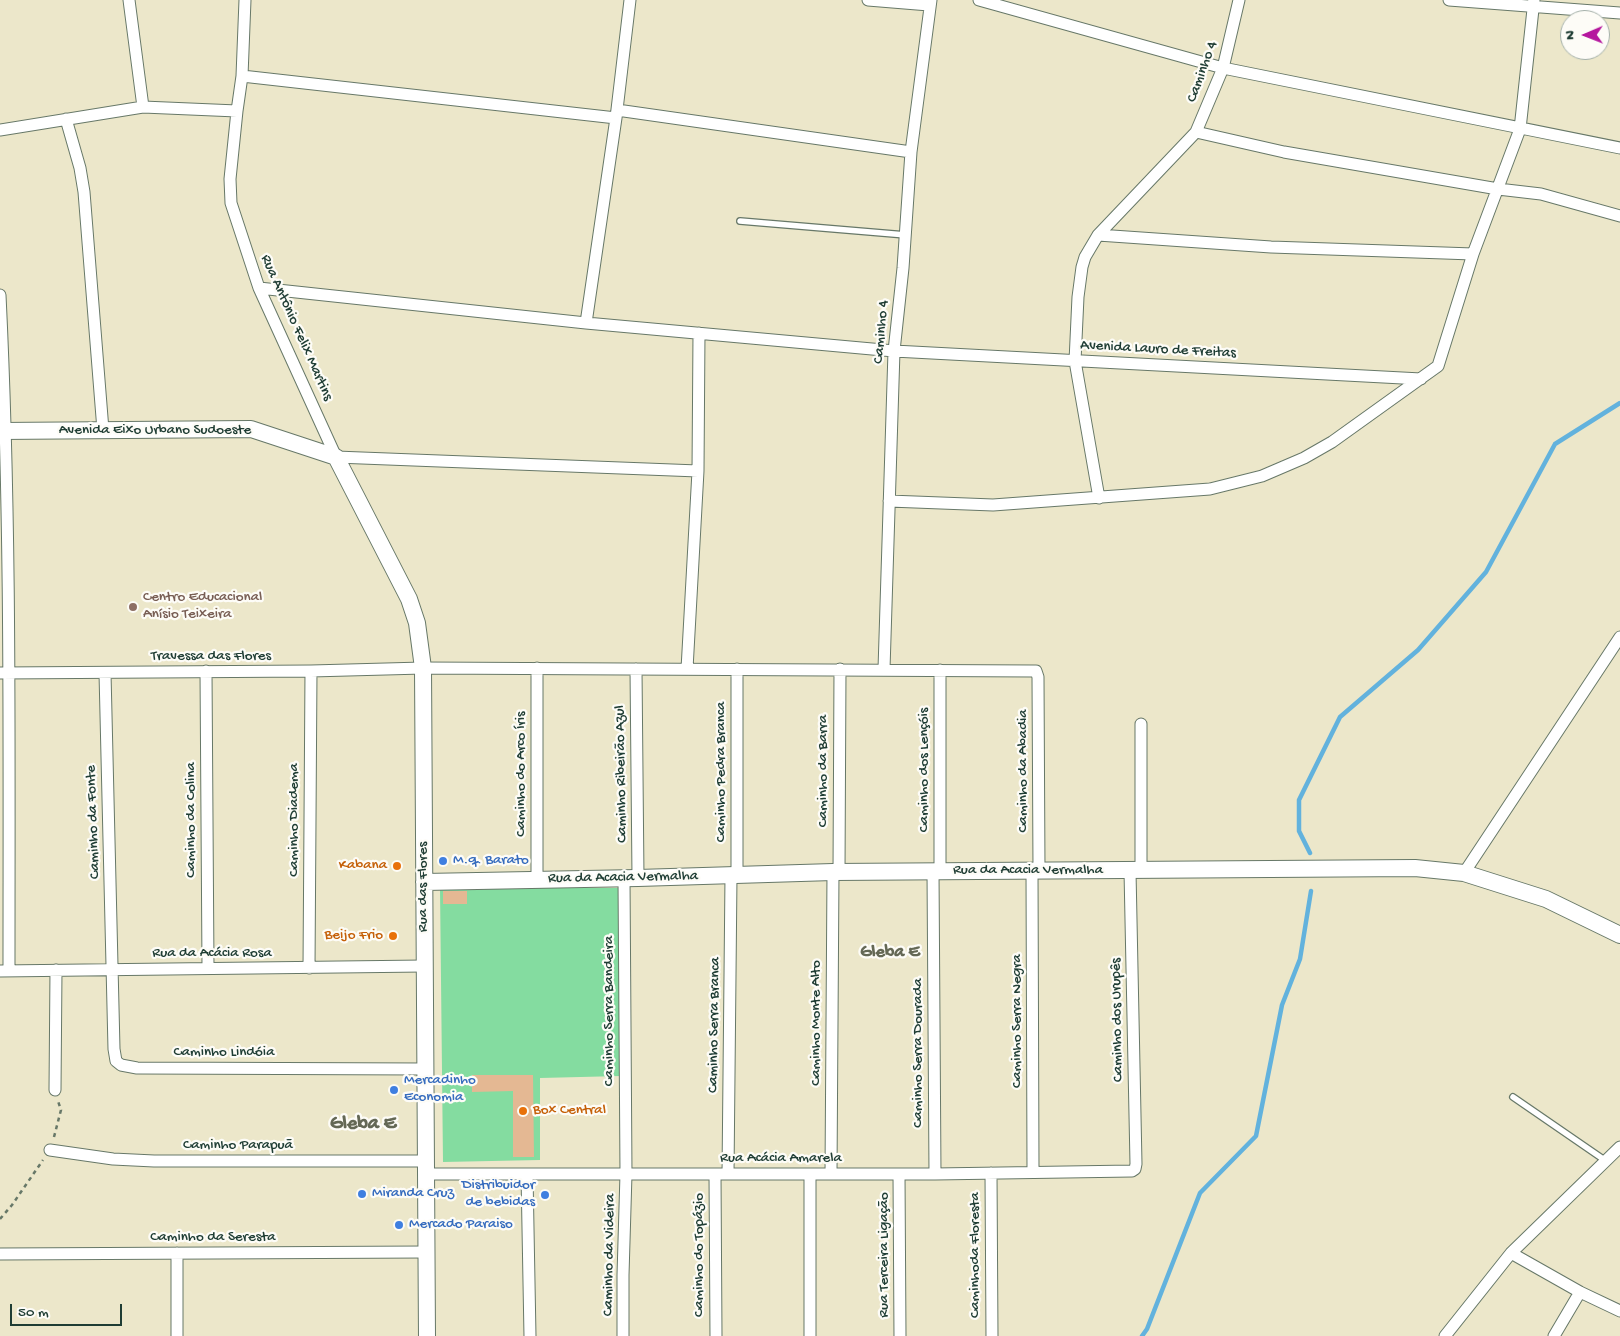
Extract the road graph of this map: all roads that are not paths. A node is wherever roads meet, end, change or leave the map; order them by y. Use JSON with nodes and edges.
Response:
{"nodes":[{"id":1,"x":129,"y":0,"type":"edge"},
{"id":2,"x":245,"y":0,"type":"edge"},
{"id":3,"x":630,"y":0,"type":"edge"},
{"id":4,"x":868,"y":0,"type":"edge"},
{"id":5,"x":979,"y":0,"type":"edge"},
{"id":6,"x":1239,"y":0,"type":"edge"},
{"id":7,"x":1449,"y":0,"type":"edge"},
{"id":8,"x":930,"y":2,"type":"edge"},
{"id":9,"x":1534,"y":4,"type":"edge"},
{"id":10,"x":1620,"y":12,"type":"edge"},
{"id":11,"x":1223,"y":68,"type":"junction"},
{"id":12,"x":242,"y":76,"type":"junction"},
{"id":13,"x":143,"y":106,"type":"junction"},
{"id":14,"x":237,"y":112,"type":"junction"},
{"id":15,"x":617,"y":114,"type":"junction"},
{"id":16,"x":66,"y":119,"type":"junction"},
{"id":17,"x":1520,"y":129,"type":"junction"},
{"id":18,"x":0,"y":130,"type":"edge"},
{"id":19,"x":1196,"y":132,"type":"junction"},
{"id":20,"x":1620,"y":148,"type":"edge"},
{"id":21,"x":911,"y":152,"type":"junction"},
{"id":22,"x":1498,"y":189,"type":"junction"},
{"id":23,"x":1620,"y":216,"type":"edge"},
{"id":24,"x":740,"y":221,"type":"dead end"},
{"id":25,"x":906,"y":235,"type":"junction"},
{"id":26,"x":1098,"y":235,"type":"junction"},
{"id":27,"x":1473,"y":254,"type":"junction"},
{"id":28,"x":259,"y":288,"type":"junction"},
{"id":29,"x":0,"y":295,"type":"edge"},
{"id":30,"x":0,"y":305,"type":"edge"},
{"id":31,"x":586,"y":322,"type":"junction"},
{"id":32,"x":699,"y":332,"type":"junction"},
{"id":33,"x":894,"y":351,"type":"junction"},
{"id":34,"x":1075,"y":361,"type":"junction"},
{"id":35,"x":1421,"y":379,"type":"junction"},
{"id":36,"x":103,"y":430,"type":"junction"},
{"id":37,"x":2,"y":431,"type":"edge"},
{"id":38,"x":336,"y":457,"type":"junction"},
{"id":39,"x":698,"y":471,"type":"junction"},
{"id":40,"x":1099,"y":498,"type":"junction"},
{"id":41,"x":889,"y":501,"type":"junction"},
{"id":42,"x":1620,"y":637,"type":"edge"},
{"id":43,"x":422,"y":668,"type":"junction"},
{"id":44,"x":536,"y":668,"type":"junction"},
{"id":45,"x":636,"y":669,"type":"junction"},
{"id":46,"x":687,"y":669,"type":"junction"},
{"id":47,"x":736,"y":669,"type":"junction"},
{"id":48,"x":840,"y":669,"type":"junction"},
{"id":49,"x":884,"y":669,"type":"junction"},
{"id":50,"x":940,"y":670,"type":"junction"},
{"id":51,"x":206,"y":671,"type":"junction"},
{"id":52,"x":311,"y":671,"type":"junction"},
{"id":53,"x":4,"y":672,"type":"edge"},
{"id":54,"x":1036,"y":672,"type":"joint"},
{"id":55,"x":105,"y":673,"type":"junction"},
{"id":56,"x":1141,"y":724,"type":"dead end"},
{"id":57,"x":1035,"y":870,"type":"junction"},
{"id":58,"x":936,"y":871,"type":"junction"},
{"id":59,"x":1136,"y":871,"type":"junction"},
{"id":60,"x":836,"y":872,"type":"junction"},
{"id":61,"x":1464,"y":873,"type":"junction"},
{"id":62,"x":734,"y":876,"type":"junction"},
{"id":63,"x":631,"y":878,"type":"junction"},
{"id":64,"x":537,"y":880,"type":"junction"},
{"id":65,"x":424,"y":882,"type":"junction"},
{"id":66,"x":1620,"y":935,"type":"edge"},
{"id":67,"x":424,"y":966,"type":"junction"},
{"id":68,"x":208,"y":968,"type":"junction"},
{"id":69,"x":309,"y":968,"type":"junction"},
{"id":70,"x":56,"y":970,"type":"junction"},
{"id":71,"x":113,"y":970,"type":"junction"},
{"id":72,"x":4,"y":971,"type":"edge"},
{"id":73,"x":425,"y":1069,"type":"junction"},
{"id":74,"x":55,"y":1090,"type":"dead end"},
{"id":75,"x":1513,"y":1097,"type":"dead end"},
{"id":76,"x":1620,"y":1147,"type":"edge"},
{"id":77,"x":50,"y":1150,"type":"dead end"},
{"id":78,"x":1606,"y":1160,"type":"junction"},
{"id":79,"x":426,"y":1167,"type":"junction"},
{"id":80,"x":1135,"y":1169,"type":"joint"},
{"id":81,"x":1033,"y":1171,"type":"junction"},
{"id":82,"x":527,"y":1174,"type":"junction"},
{"id":83,"x":626,"y":1174,"type":"junction"},
{"id":84,"x":715,"y":1174,"type":"junction"},
{"id":85,"x":728,"y":1174,"type":"junction"},
{"id":86,"x":810,"y":1174,"type":"junction"},
{"id":87,"x":831,"y":1174,"type":"junction"},
{"id":88,"x":899,"y":1174,"type":"junction"},
{"id":89,"x":935,"y":1174,"type":"junction"},
{"id":90,"x":991,"y":1174,"type":"junction"},
{"id":91,"x":426,"y":1252,"type":"junction"},
{"id":92,"x":176,"y":1253,"type":"junction"},
{"id":93,"x":1511,"y":1253,"type":"junction"},
{"id":94,"x":0,"y":1254,"type":"edge"},
{"id":95,"x":1580,"y":1292,"type":"junction"},
{"id":96,"x":1620,"y":1311,"type":"edge"},
{"id":97,"x":177,"y":1336,"type":"edge"},
{"id":98,"x":427,"y":1336,"type":"edge"},
{"id":99,"x":530,"y":1336,"type":"edge"},
{"id":100,"x":623,"y":1336,"type":"edge"},
{"id":101,"x":716,"y":1336,"type":"edge"},
{"id":102,"x":810,"y":1336,"type":"edge"},
{"id":103,"x":900,"y":1336,"type":"edge"},
{"id":104,"x":992,"y":1336,"type":"edge"},
{"id":105,"x":1445,"y":1336,"type":"edge"},
{"id":106,"x":1554,"y":1336,"type":"edge"}],
"edges":[{"from":1,"to":13,"type":"street"},
{"from":2,"to":12,"type":"street","name":"Rua Antônio Felix Martins"},
{"from":3,"to":15,"type":"street"},
{"from":4,"to":8,"type":"street"},
{"from":5,"to":11,"type":"street"},
{"from":6,"to":11,"type":"street","name":"Caminho 4"},
{"from":7,"to":9,"type":"street"},
{"from":8,"to":21,"type":"street","name":"Caminho 4"},
{"from":9,"to":10,"type":"street"},
{"from":9,"to":17,"type":"street"},
{"from":11,"to":17,"type":"street"},
{"from":11,"to":19,"type":"street","name":"Caminho 4"},
{"from":12,"to":14,"type":"street","name":"Rua Antônio Felix Martins"},
{"from":12,"to":15,"type":"street"},
{"from":13,"to":14,"type":"street"},
{"from":13,"to":16,"type":"street"},
{"from":14,"to":28,"type":"street","name":"Rua Antônio Felix Martins"},
{"from":15,"to":21,"type":"street"},
{"from":15,"to":31,"type":"street"},
{"from":16,"to":18,"type":"street"},
{"from":16,"to":36,"type":"street"},
{"from":17,"to":20,"type":"street"},
{"from":17,"to":22,"type":"street"},
{"from":19,"to":22,"type":"street"},
{"from":19,"to":26,"type":"street","name":"Caminho 4"},
{"from":21,"to":25,"type":"street","name":"Caminho 4"},
{"from":22,"to":23,"type":"street"},
{"from":22,"to":27,"type":"street"},
{"from":24,"to":25,"type":"lane"},
{"from":25,"to":33,"type":"street","name":"Caminho 4"},
{"from":26,"to":27,"type":"street"},
{"from":26,"to":34,"type":"street","name":"Caminho 4"},
{"from":27,"to":35,"type":"street"},
{"from":28,"to":31,"type":"street","name":"Avenida Lauro de Freitas"},
{"from":28,"to":38,"type":"street","name":"Rua Antônio Felix Martins"},
{"from":29,"to":30,"type":"street"},
{"from":30,"to":37,"type":"street"},
{"from":31,"to":32,"type":"street","name":"Avenida Lauro de Freitas"},
{"from":32,"to":33,"type":"street","name":"Avenida Lauro de Freitas"},
{"from":32,"to":39,"type":"street"},
{"from":33,"to":34,"type":"street","name":"Avenida Lauro de Freitas"},
{"from":33,"to":41,"type":"street","name":"Caminho 4"},
{"from":34,"to":35,"type":"street","name":"Avenida Lauro de Freitas"},
{"from":34,"to":40,"type":"street","name":"Caminho 4"},
{"from":35,"to":40,"type":"street"},
{"from":36,"to":37,"type":"street","name":"Avenida Eixo Urbano Sudoeste"},
{"from":36,"to":38,"type":"street","name":"Avenida Eixo Urbano Sudoeste"},
{"from":37,"to":53,"type":"street"},
{"from":38,"to":39,"type":"street"},
{"from":38,"to":43,"type":"street","name":"Rua das Flores"},
{"from":39,"to":46,"type":"street"},
{"from":40,"to":41,"type":"street"},
{"from":41,"to":49,"type":"street","name":"Caminho 4"},
{"from":42,"to":61,"type":"street"},
{"from":43,"to":44,"type":"street","name":"Travessa das Flores"},
{"from":43,"to":52,"type":"street","name":"Travessa das Flores"},
{"from":43,"to":65,"type":"street","name":"Rua das Flores"},
{"from":44,"to":45,"type":"street","name":"Travessa das Flores"},
{"from":44,"to":64,"type":"street","name":"Caminho do Arco Íris"},
{"from":45,"to":46,"type":"street","name":"Travessa das Flores"},
{"from":45,"to":63,"type":"street","name":"Caminho Ribeirão Azul"},
{"from":46,"to":47,"type":"street","name":"Travessa das Flores"},
{"from":47,"to":48,"type":"street","name":"Travessa das Flores"},
{"from":47,"to":62,"type":"street","name":"Caminho Pedra Branca"},
{"from":48,"to":49,"type":"street","name":"Travessa das Flores"},
{"from":48,"to":60,"type":"street","name":"Caminho da Barra"},
{"from":49,"to":50,"type":"street","name":"Travessa das Flores"},
{"from":50,"to":54,"type":"street","name":"Travessa das Flores"},
{"from":50,"to":58,"type":"street","name":"Caminho dos Lençóis"},
{"from":51,"to":52,"type":"street","name":"Travessa das Flores"},
{"from":51,"to":55,"type":"street","name":"Travessa das Flores"},
{"from":51,"to":68,"type":"street","name":"Caminho da Colina"},
{"from":52,"to":69,"type":"street","name":"Caminho Diadema"},
{"from":53,"to":55,"type":"street","name":"Travessa das Flores"},
{"from":53,"to":72,"type":"street"},
{"from":54,"to":57,"type":"street","name":"Caminho da Abadia"},
{"from":55,"to":71,"type":"street","name":"Caminho da Fonte"},
{"from":56,"to":59,"type":"street","name":"Caminho dos Urupês"},
{"from":57,"to":58,"type":"street","name":"Rua da Acacia Vermalha"},
{"from":57,"to":59,"type":"street","name":"Rua da Acacia Vermalha"},
{"from":57,"to":81,"type":"street","name":"Caminho Serra Negra"},
{"from":58,"to":60,"type":"street","name":"Rua da Acacia Vermalha"},
{"from":58,"to":89,"type":"street","name":"Caminho Serra Dourada"},
{"from":59,"to":61,"type":"street","name":"Rua da Acacia Vermalha"},
{"from":59,"to":80,"type":"street","name":"Caminho dos Urupês"},
{"from":60,"to":62,"type":"street","name":"Rua da Acacia Vermalha"},
{"from":60,"to":87,"type":"street","name":"Caminho Monte Alto"},
{"from":61,"to":66,"type":"street","name":"Rua da Acacia Vermalha"},
{"from":62,"to":63,"type":"street","name":"Rua da Acacia Vermalha"},
{"from":62,"to":85,"type":"street","name":"Caminho Serra Branca"},
{"from":63,"to":64,"type":"street","name":"Rua da Acacia Vermalha"},
{"from":63,"to":83,"type":"street","name":"Caminho Serra Bandeira"},
{"from":64,"to":65,"type":"street","name":"Rua da Acacia Vermalha"},
{"from":65,"to":67,"type":"street","name":"Rua das Flores"},
{"from":67,"to":69,"type":"street","name":"Rua da Acácia Rosa"},
{"from":67,"to":73,"type":"street","name":"Rua das Flores"},
{"from":68,"to":69,"type":"street","name":"Rua da Acácia Rosa"},
{"from":68,"to":71,"type":"street","name":"Rua da Acácia Rosa"},
{"from":70,"to":71,"type":"street","name":"Rua da Acácia Rosa"},
{"from":70,"to":72,"type":"street","name":"Rua da Acácia Rosa"},
{"from":70,"to":74,"type":"street"},
{"from":71,"to":73,"type":"street","name":"Caminho Lindóia"},
{"from":73,"to":79,"type":"street","name":"Rua das Flores"},
{"from":75,"to":78,"type":"lane"},
{"from":76,"to":78,"type":"street"},
{"from":77,"to":79,"type":"street","name":"Caminho Parapuã"},
{"from":78,"to":93,"type":"street"},
{"from":79,"to":82,"type":"street","name":"Rua Acácia Amarela"},
{"from":79,"to":91,"type":"street","name":"Rua das Flores"},
{"from":80,"to":81,"type":"street","name":"Rua Acácia Amarela"},
{"from":81,"to":90,"type":"street","name":"Rua Acácia Amarela"},
{"from":82,"to":83,"type":"street","name":"Rua Acácia Amarela"},
{"from":82,"to":99,"type":"street"},
{"from":83,"to":84,"type":"street","name":"Rua Acácia Amarela"},
{"from":83,"to":100,"type":"street","name":"Caminho da Videira"},
{"from":84,"to":85,"type":"street","name":"Rua Acácia Amarela"},
{"from":84,"to":101,"type":"street","name":"Caminho do Topázio"},
{"from":85,"to":86,"type":"street","name":"Rua Acácia Amarela"},
{"from":86,"to":87,"type":"street","name":"Rua Acácia Amarela"},
{"from":86,"to":102,"type":"street"},
{"from":87,"to":88,"type":"street","name":"Rua Acácia Amarela"},
{"from":88,"to":89,"type":"street","name":"Rua Acácia Amarela"},
{"from":88,"to":103,"type":"street","name":"Rua Terceira Ligação"},
{"from":89,"to":90,"type":"street","name":"Rua Acácia Amarela"},
{"from":90,"to":104,"type":"street","name":"Caminhoda Floresta"},
{"from":91,"to":92,"type":"street","name":"Caminho da Seresta"},
{"from":91,"to":98,"type":"street","name":"Rua das Flores"},
{"from":92,"to":94,"type":"street","name":"Caminho da Seresta"},
{"from":92,"to":97,"type":"street"},
{"from":93,"to":95,"type":"street"},
{"from":93,"to":105,"type":"street"},
{"from":95,"to":96,"type":"street"},
{"from":95,"to":106,"type":"street"}]}
